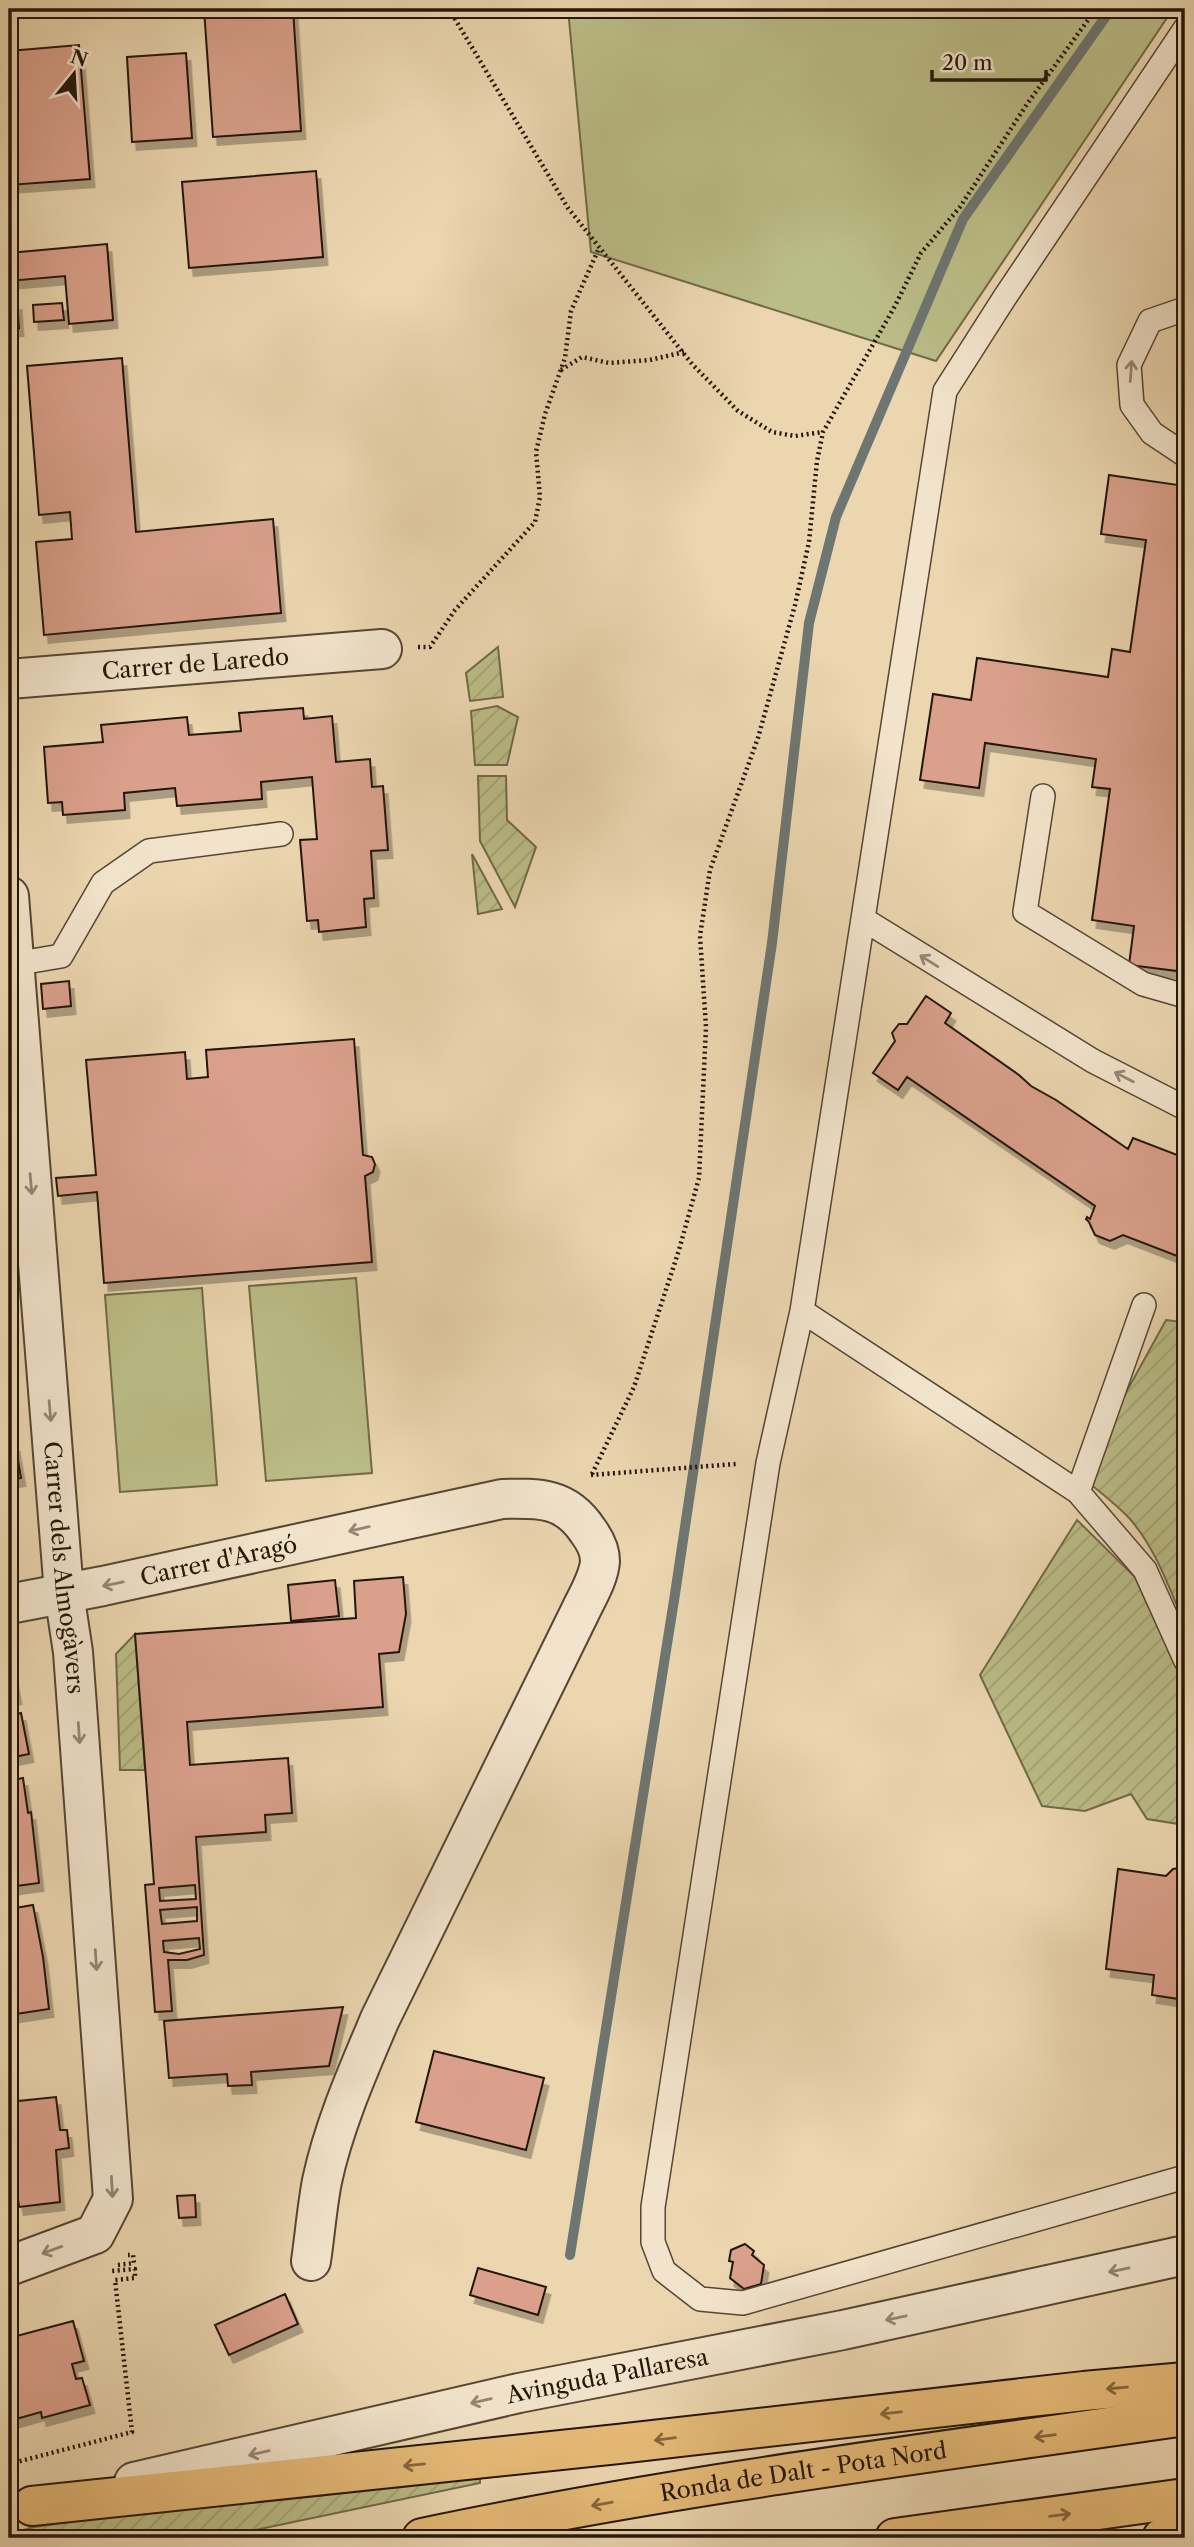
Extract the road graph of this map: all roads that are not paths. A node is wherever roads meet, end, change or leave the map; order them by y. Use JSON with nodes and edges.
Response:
{"nodes":[{"id":1,"x":1185,"y":29,"type":"edge"},
{"id":2,"x":1185,"y":309,"type":"edge"},
{"id":3,"x":1185,"y":455,"type":"edge"},
{"id":4,"x":382,"y":649,"type":"road end"},
{"id":5,"x":9,"y":679,"type":"edge"},
{"id":6,"x":1042,"y":796,"type":"dead end"},
{"id":7,"x":281,"y":834,"type":"dead end"},
{"id":8,"x":9,"y":896,"type":"edge"},
{"id":9,"x":863,"y":919,"type":"junction"},
{"id":10,"x":14,"y":964,"type":"junction"},
{"id":11,"x":1185,"y":996,"type":"edge"},
{"id":12,"x":1185,"y":1108,"type":"edge"},
{"id":13,"x":1144,"y":1305,"type":"dead end"},
{"id":14,"x":802,"y":1311,"type":"junction"},
{"id":15,"x":1078,"y":1492,"type":"junction"},
{"id":16,"x":64,"y":1592,"type":"junction"},
{"id":17,"x":9,"y":1604,"type":"edge"},
{"id":18,"x":1185,"y":1659,"type":"edge"},
{"id":19,"x":1185,"y":2177,"type":"edge"},
{"id":20,"x":1185,"y":2255,"type":"edge"},
{"id":21,"x":311,"y":2261,"type":"dead end"},
{"id":22,"x":9,"y":2266,"type":"edge"},
{"id":23,"x":1185,"y":2382,"type":"edge"},
{"id":24,"x":1185,"y":2416,"type":"edge"},
{"id":25,"x":1185,"y":2498,"type":"edge"},
{"id":26,"x":32,"y":2506,"type":"joint"},
{"id":27,"x":1185,"y":2535,"type":"edge"},
{"id":28,"x":422,"y":2538,"type":"edge"},
{"id":29,"x":895,"y":2538,"type":"edge"},
{"id":30,"x":1162,"y":2538,"type":"edge"}],
"edges":[{"from":1,"to":9,"type":"lane"},
{"from":3,"to":2,"type":"lane","one_way":true},
{"from":4,"to":5,"type":"street","name":"Carrer de Laredo"},
{"from":6,"to":11,"type":"lane"},
{"from":7,"to":10,"type":"lane"},
{"from":8,"to":10,"type":"street","name":"Carrer dels Almogàvers"},
{"from":12,"to":9,"type":"lane","one_way":true},
{"from":9,"to":14,"type":"lane"},
{"from":10,"to":16,"type":"street","name":"Carrer dels Almogàvers","one_way":true},
{"from":13,"to":15,"type":"lane"},
{"from":14,"to":15,"type":"lane"},
{"from":14,"to":19,"type":"lane"},
{"from":15,"to":18,"type":"lane"},
{"from":16,"to":17,"type":"street","name":"Carrer d'Aragó"},
{"from":21,"to":16,"type":"street","name":"Carrer d'Aragó","one_way":true},
{"from":16,"to":22,"type":"street","name":"Carrer dels Almogàvers","one_way":true},
{"from":20,"to":26,"type":"street","name":"Avinguda Pallaresa","one_way":true},
{"from":23,"to":26,"type":"highway","one_way":true},
{"from":24,"to":28,"type":"highway","name":"Ronda de Dalt - Pota Nord","one_way":true},
{"from":29,"to":25,"type":"highway","one_way":true},
{"from":27,"to":30,"type":"highway"}]}
